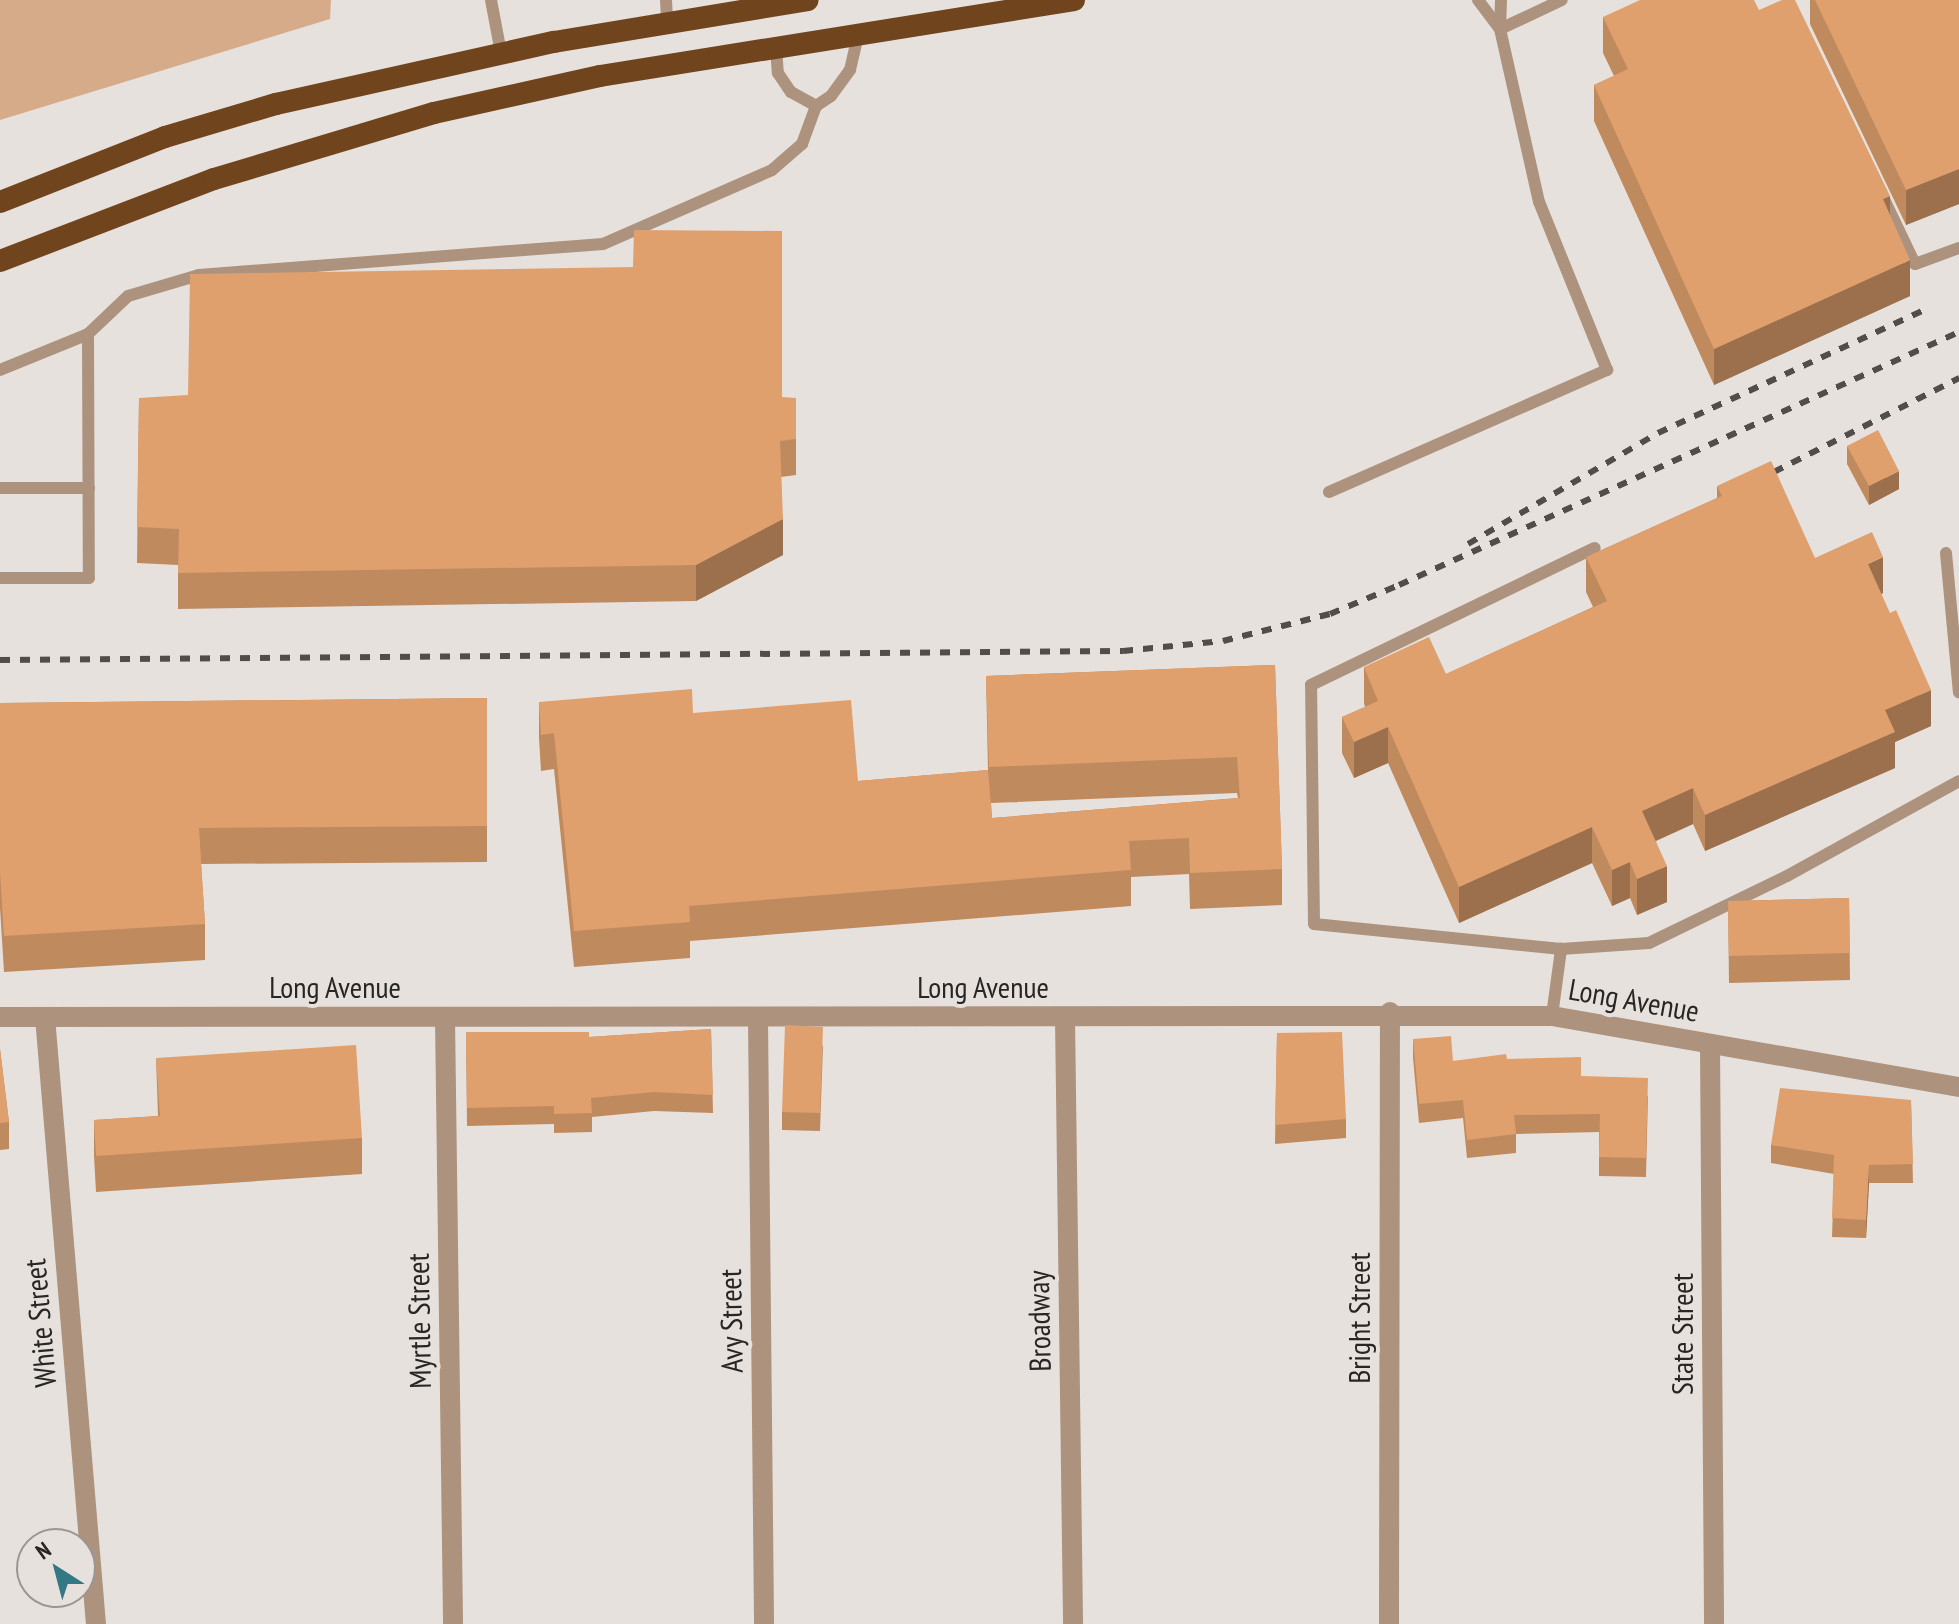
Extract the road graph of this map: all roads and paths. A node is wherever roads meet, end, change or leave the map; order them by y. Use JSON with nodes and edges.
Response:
{"nodes":[{"id":1,"x":491,"y":0,"type":"edge"},
{"id":2,"x":808,"y":0,"type":"edge"},
{"id":3,"x":1074,"y":0,"type":"edge"},
{"id":4,"x":1478,"y":0,"type":"edge"},
{"id":5,"x":1501,"y":0,"type":"edge"},
{"id":6,"x":1562,"y":0,"type":"edge"},
{"id":7,"x":667,"y":11,"type":"edge"},
{"id":8,"x":1500,"y":29,"type":"junction"},
{"id":9,"x":858,"y":34,"type":"junction"},
{"id":10,"x":776,"y":47,"type":"junction"},
{"id":11,"x":501,"y":53,"type":"junction"},
{"id":12,"x":816,"y":106,"type":"junction"},
{"id":13,"x":1874,"y":179,"type":"edge"},
{"id":14,"x":0,"y":202,"type":"edge"},
{"id":15,"x":1959,"y":248,"type":"edge"},
{"id":16,"x":0,"y":261,"type":"edge"},
{"id":17,"x":88,"y":334,"type":"junction"},
{"id":18,"x":0,"y":370,"type":"edge"},
{"id":19,"x":0,"y":488,"type":"edge"},
{"id":20,"x":89,"y":488,"type":"junction"},
{"id":21,"x":1329,"y":492,"type":"dead end"},
{"id":22,"x":1595,"y":548,"type":"dead end"},
{"id":23,"x":1946,"y":553,"type":"dead end"},
{"id":24,"x":0,"y":578,"type":"edge"},
{"id":25,"x":1959,"y":692,"type":"edge"},
{"id":26,"x":1959,"y":781,"type":"edge"},
{"id":27,"x":1561,"y":949,"type":"junction"},
{"id":28,"x":1390,"y":1012,"type":"junction"},
{"id":29,"x":1552,"y":1016,"type":"junction"},
{"id":30,"x":0,"y":1017,"type":"edge"},
{"id":31,"x":45,"y":1017,"type":"junction"},
{"id":32,"x":445,"y":1017,"type":"junction"},
{"id":33,"x":758,"y":1017,"type":"junction"},
{"id":34,"x":1065,"y":1017,"type":"junction"},
{"id":35,"x":1710,"y":1044,"type":"junction"},
{"id":36,"x":1959,"y":1087,"type":"edge"},
{"id":37,"x":96,"y":1624,"type":"edge"},
{"id":38,"x":453,"y":1624,"type":"edge"},
{"id":39,"x":764,"y":1624,"type":"edge"},
{"id":40,"x":1073,"y":1624,"type":"edge"},
{"id":41,"x":1389,"y":1624,"type":"edge"},
{"id":42,"x":1714,"y":1624,"type":"edge"}],
"edges":[{"from":1,"to":11,"type":"lane"},
{"from":2,"to":7,"type":"highway"},
{"from":3,"to":9,"type":"highway"},
{"from":4,"to":8,"type":"lane"},
{"from":5,"to":8,"type":"lane"},
{"from":6,"to":8,"type":"lane"},
{"from":7,"to":11,"type":"highway"},
{"from":8,"to":21,"type":"lane"},
{"from":9,"to":10,"type":"highway"},
{"from":9,"to":12,"type":"lane"},
{"from":10,"to":12,"type":"lane"},
{"from":10,"to":16,"type":"highway"},
{"from":11,"to":14,"type":"highway"},
{"from":12,"to":17,"type":"lane"},
{"from":13,"to":15,"type":"lane"},
{"from":17,"to":18,"type":"lane"},
{"from":17,"to":20,"type":"lane"},
{"from":19,"to":20,"type":"lane"},
{"from":20,"to":24,"type":"lane"},
{"from":22,"to":27,"type":"lane"},
{"from":23,"to":25,"type":"lane"},
{"from":26,"to":27,"type":"lane"},
{"from":27,"to":29,"type":"lane"},
{"from":28,"to":29,"type":"street","name":"Long Avenue"},
{"from":28,"to":34,"type":"street","name":"Long Avenue"},
{"from":28,"to":41,"type":"street","name":"Bright Street"},
{"from":29,"to":35,"type":"street","name":"Long Avenue"},
{"from":30,"to":31,"type":"street","name":"Long Avenue"},
{"from":31,"to":32,"type":"street","name":"Long Avenue"},
{"from":31,"to":37,"type":"street","name":"White Street"},
{"from":32,"to":33,"type":"street","name":"Long Avenue"},
{"from":32,"to":38,"type":"street","name":"Myrtle Street"},
{"from":33,"to":34,"type":"street","name":"Long Avenue"},
{"from":33,"to":39,"type":"street","name":"Avy Street"},
{"from":34,"to":40,"type":"street","name":"Broadway"},
{"from":35,"to":36,"type":"street","name":"Long Avenue"},
{"from":35,"to":42,"type":"street","name":"State Street"}]}
